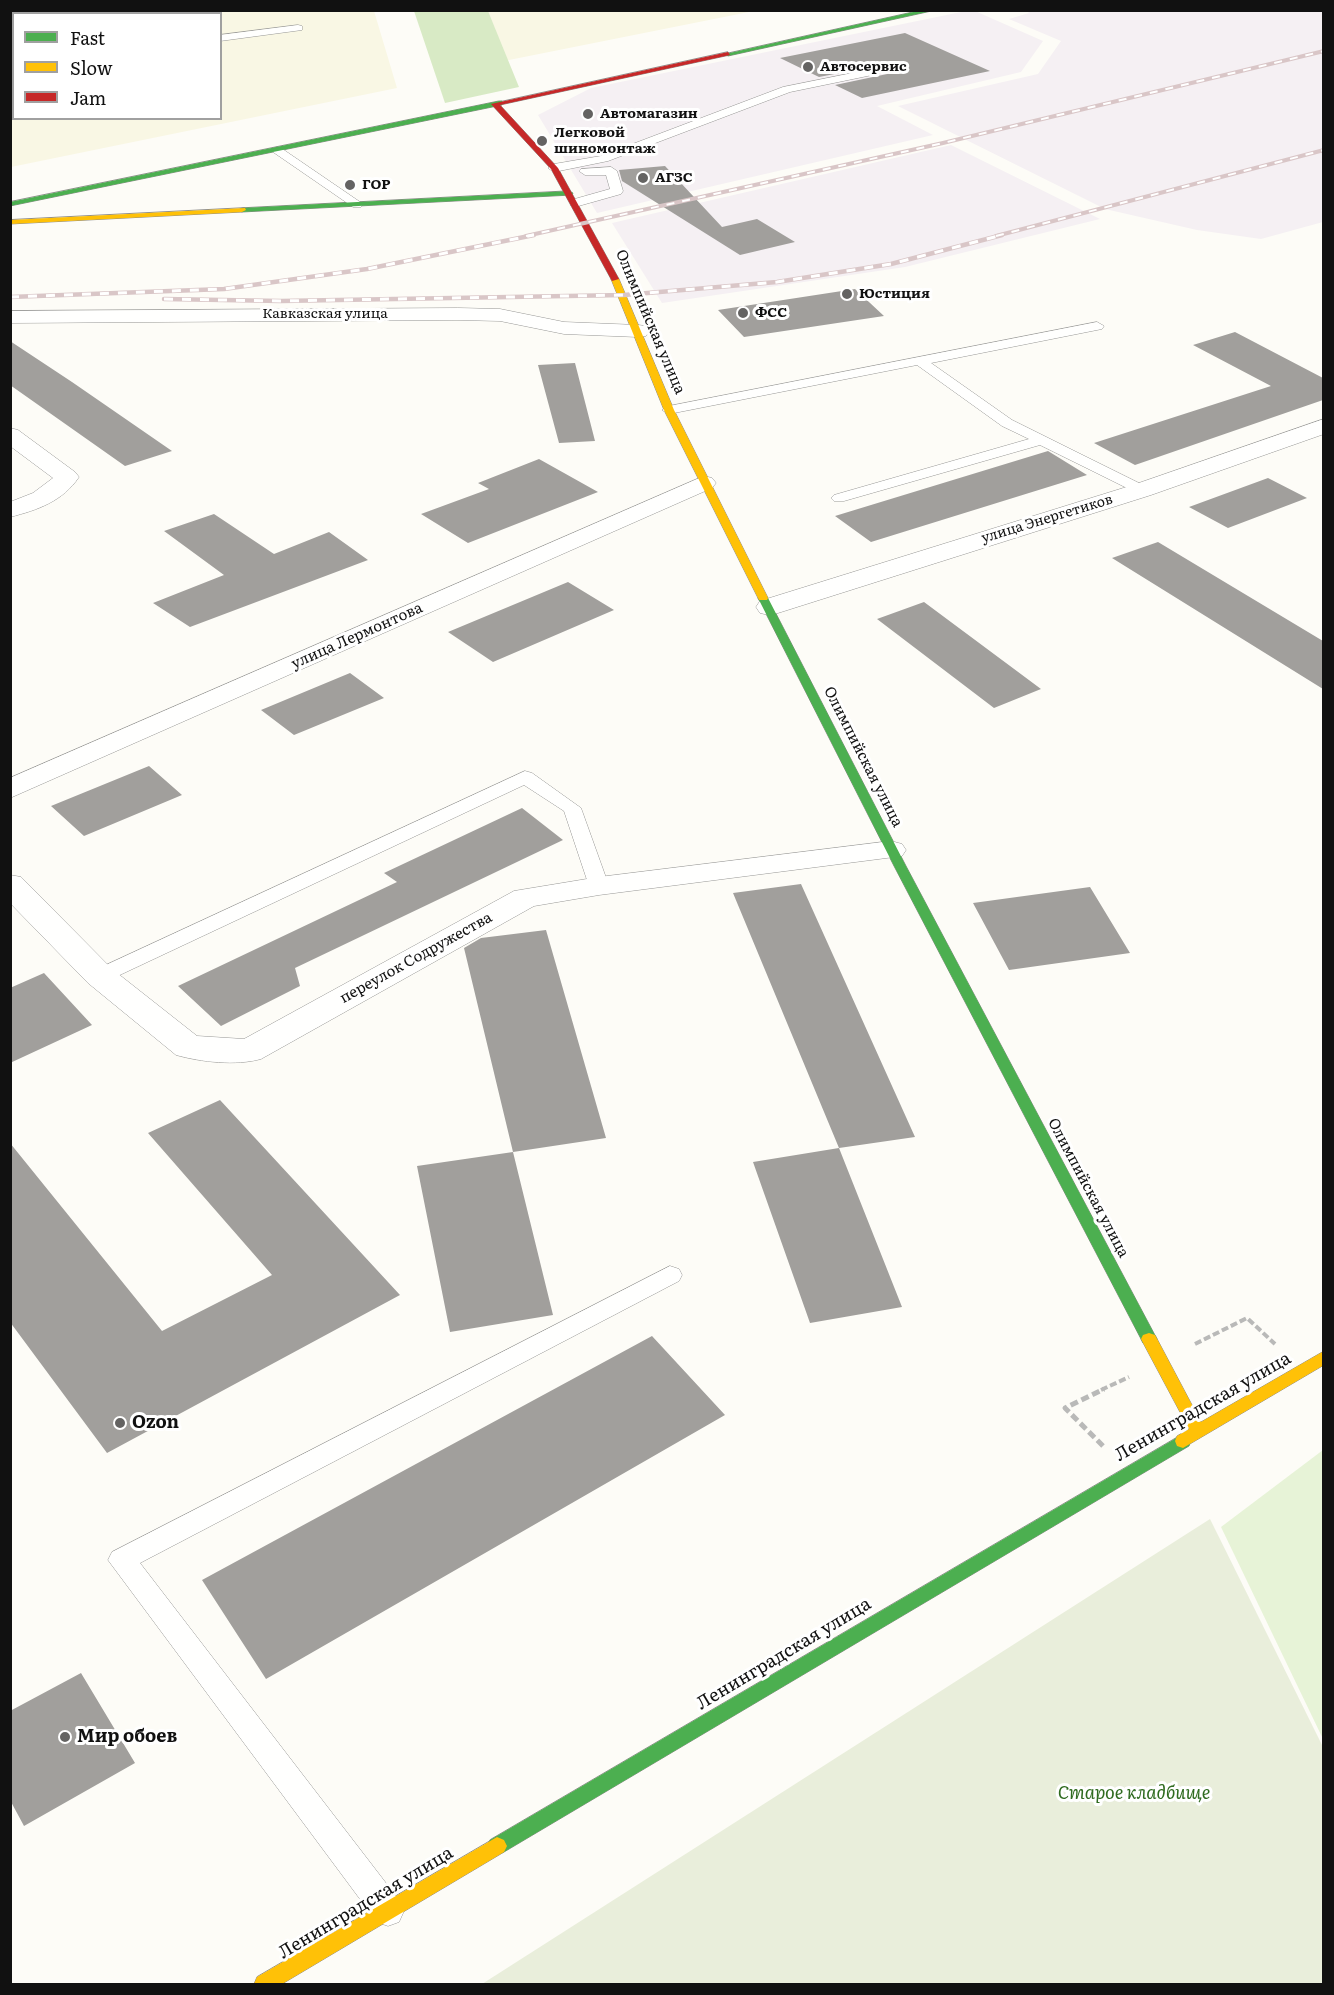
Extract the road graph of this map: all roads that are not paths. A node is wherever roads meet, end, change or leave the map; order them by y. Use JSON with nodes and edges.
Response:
{"nodes":[{"id":1,"x":933,"y":10,"type":"edge"},
{"id":2,"x":298,"y":28,"type":"dead end"},
{"id":3,"x":222,"y":38,"type":"edge"},
{"id":4,"x":902,"y":66,"type":"dead end"},
{"id":5,"x":495,"y":104,"type":"junction"},
{"id":6,"x":278,"y":150,"type":"junction"},
{"id":7,"x":555,"y":169,"type":"junction"},
{"id":8,"x":572,"y":198,"type":"junction"},
{"id":9,"x":10,"y":204,"type":"edge"},
{"id":10,"x":357,"y":204,"type":"junction"},
{"id":11,"x":10,"y":222,"type":"edge"},
{"id":12,"x":10,"y":317,"type":"edge"},
{"id":13,"x":1097,"y":326,"type":"dead end"},
{"id":14,"x":638,"y":332,"type":"junction"},
{"id":15,"x":920,"y":361,"type":"junction"},
{"id":16,"x":669,"y":410,"type":"junction"},
{"id":17,"x":1323,"y":426,"type":"edge"},
{"id":18,"x":10,"y":435,"type":"edge"},
{"id":19,"x":1043,"y":441,"type":"junction"},
{"id":20,"x":704,"y":483,"type":"junction"},
{"id":21,"x":1142,"y":490,"type":"junction"},
{"id":22,"x":839,"y":498,"type":"dead end"},
{"id":23,"x":10,"y":510,"type":"edge"},
{"id":24,"x":768,"y":607,"type":"junction"},
{"id":25,"x":10,"y":789,"type":"edge"},
{"id":26,"x":891,"y":850,"type":"junction"},
{"id":27,"x":10,"y":884,"type":"edge"},
{"id":28,"x":599,"y":886,"type":"junction"},
{"id":29,"x":100,"y":976,"type":"junction"},
{"id":30,"x":670,"y":1275,"type":"dead end"},
{"id":31,"x":1323,"y":1357,"type":"edge"},
{"id":32,"x":1198,"y":1431,"type":"junction"},
{"id":33,"x":388,"y":1911,"type":"junction"},
{"id":34,"x":264,"y":1984,"type":"edge"}],
"edges":[{"from":1,"to":5,"type":"street"},
{"from":2,"to":3,"type":"lane"},
{"from":4,"to":7,"type":"lane"},
{"from":5,"to":6,"type":"street"},
{"from":5,"to":7,"type":"street","name":"Олимпийская улица"},
{"from":6,"to":9,"type":"street"},
{"from":6,"to":10,"type":"lane"},
{"from":7,"to":8,"type":"street","name":"Олимпийская улица"},
{"from":7,"to":8,"type":"lane"},
{"from":8,"to":10,"type":"street"},
{"from":8,"to":14,"type":"street","name":"Олимпийская улица"},
{"from":10,"to":11,"type":"street"},
{"from":12,"to":14,"type":"street","name":"Кавказская улица"},
{"from":13,"to":15,"type":"lane"},
{"from":14,"to":16,"type":"street","name":"Олимпийская улица"},
{"from":15,"to":16,"type":"lane"},
{"from":15,"to":19,"type":"lane"},
{"from":16,"to":20,"type":"street","name":"Олимпийская улица"},
{"from":17,"to":21,"type":"street","name":"улица Энергетиков"},
{"from":18,"to":23,"type":"street"},
{"from":19,"to":21,"type":"lane"},
{"from":19,"to":22,"type":"lane"},
{"from":20,"to":24,"type":"street","name":"Олимпийская улица"},
{"from":20,"to":25,"type":"street","name":"улица Лермонтова"},
{"from":21,"to":24,"type":"street","name":"улица Энергетиков"},
{"from":24,"to":26,"type":"street","name":"Олимпийская улица"},
{"from":26,"to":28,"type":"street","name":"переулок Содружества"},
{"from":26,"to":32,"type":"street","name":"Олимпийская улица"},
{"from":27,"to":29,"type":"street","name":"переулок Содружества"},
{"from":28,"to":29,"type":"street","name":"переулок Содружества"},
{"from":28,"to":29,"type":"lane"},
{"from":30,"to":33,"type":"lane"},
{"from":31,"to":32,"type":"street","name":"Ленинградская улица"},
{"from":32,"to":33,"type":"street","name":"Ленинградская улица"},
{"from":33,"to":34,"type":"street","name":"Ленинградская улица"}]}
